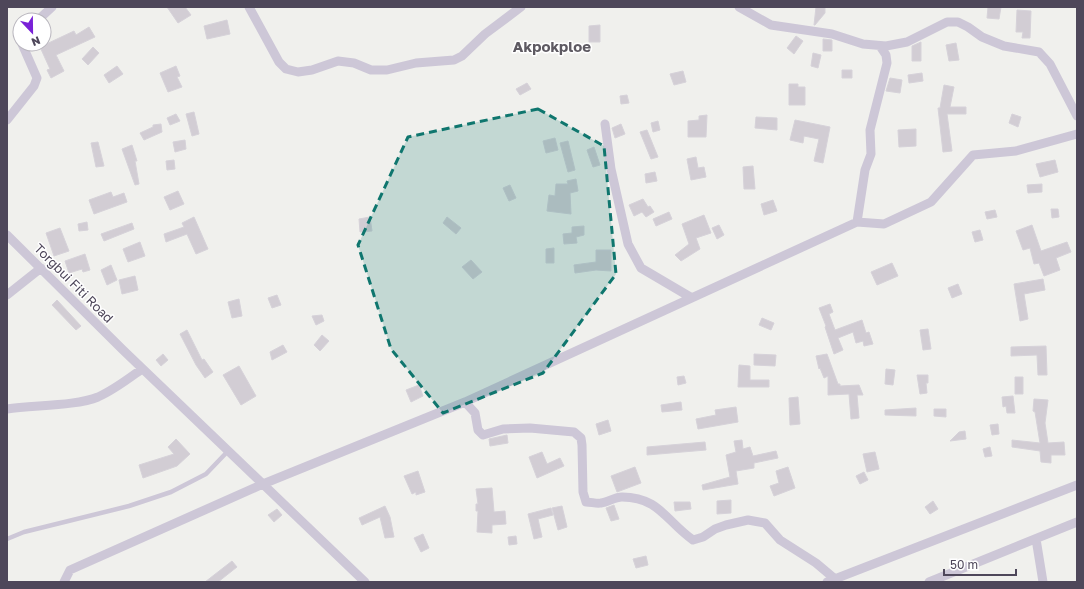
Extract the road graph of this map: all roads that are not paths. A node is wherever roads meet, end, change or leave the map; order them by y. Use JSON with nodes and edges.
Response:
{"nodes":[{"id":1,"x":249,"y":7,"type":"edge"},
{"id":2,"x":521,"y":7,"type":"edge"},
{"id":3,"x":739,"y":7,"type":"edge"},
{"id":4,"x":880,"y":46,"type":"junction"},
{"id":5,"x":26,"y":52,"type":"edge"},
{"id":6,"x":1077,"y":116,"type":"edge"},
{"id":7,"x":7,"y":120,"type":"edge"},
{"id":8,"x":605,"y":124,"type":"dead end"},
{"id":9,"x":1077,"y":134,"type":"edge"},
{"id":10,"x":857,"y":222,"type":"junction"},
{"id":11,"x":7,"y":235,"type":"edge"},
{"id":12,"x":41,"y":268,"type":"junction"},
{"id":13,"x":7,"y":295,"type":"edge"},
{"id":14,"x":692,"y":298,"type":"junction"},
{"id":15,"x":142,"y":369,"type":"junction"},
{"id":16,"x":465,"y":402,"type":"junction"},
{"id":17,"x":7,"y":409,"type":"edge"},
{"id":18,"x":228,"y":451,"type":"junction"},
{"id":19,"x":263,"y":484,"type":"junction"},
{"id":20,"x":1077,"y":485,"type":"edge"},
{"id":21,"x":1077,"y":522,"type":"edge"},
{"id":22,"x":7,"y":539,"type":"edge"},
{"id":23,"x":1036,"y":539,"type":"junction"},
{"id":24,"x":831,"y":580,"type":"edge"},
{"id":25,"x":64,"y":582,"type":"edge"},
{"id":26,"x":365,"y":582,"type":"edge"},
{"id":27,"x":929,"y":582,"type":"edge"},
{"id":28,"x":1041,"y":582,"type":"edge"}],
"edges":[{"from":1,"to":2,"type":"street"},
{"from":3,"to":4,"type":"street"},
{"from":4,"to":6,"type":"street"},
{"from":4,"to":10,"type":"street"},
{"from":5,"to":7,"type":"street"},
{"from":8,"to":14,"type":"street"},
{"from":9,"to":10,"type":"street"},
{"from":10,"to":14,"type":"street"},
{"from":11,"to":12,"type":"street","name":"Torgbui Fiti Road"},
{"from":12,"to":13,"type":"street"},
{"from":12,"to":15,"type":"street","name":"Torgbui Fiti Road"},
{"from":14,"to":16,"type":"street"},
{"from":15,"to":17,"type":"street"},
{"from":15,"to":18,"type":"street","name":"Torgbui Fiti Road"},
{"from":16,"to":19,"type":"street"},
{"from":16,"to":24,"type":"street"},
{"from":18,"to":19,"type":"street","name":"Torgbui Fiti Road"},
{"from":18,"to":22,"type":"lane"},
{"from":19,"to":25,"type":"street"},
{"from":19,"to":26,"type":"street","name":"Torgbui Fiti Road"},
{"from":20,"to":24,"type":"street"},
{"from":21,"to":23,"type":"street"},
{"from":23,"to":27,"type":"street"},
{"from":23,"to":28,"type":"street"}]}
